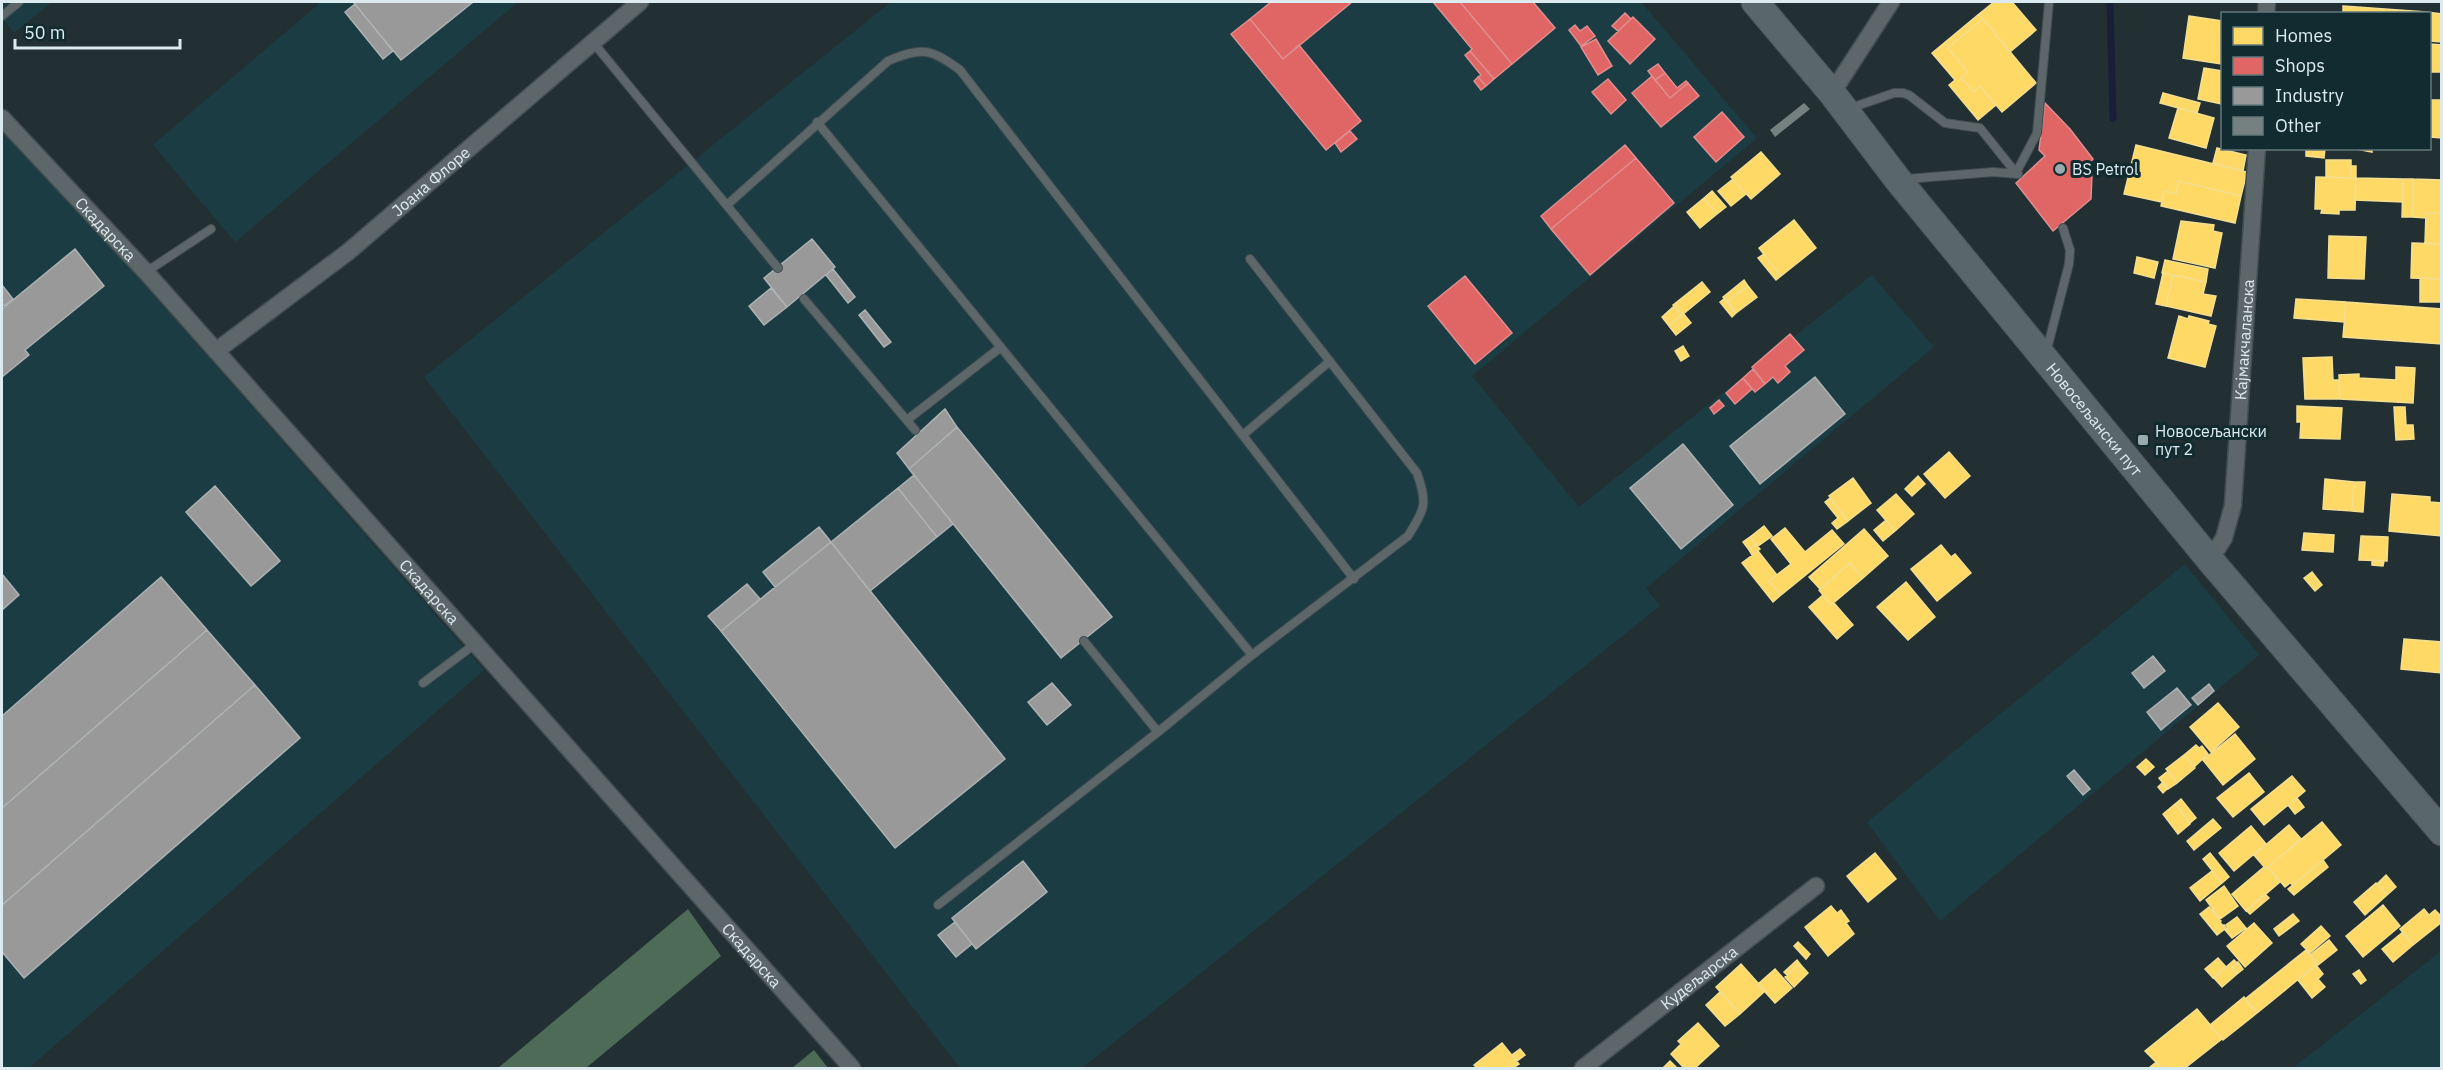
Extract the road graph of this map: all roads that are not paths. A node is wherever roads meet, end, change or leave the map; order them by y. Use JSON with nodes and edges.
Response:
{"nodes":[{"id":1,"x":19,"y":2,"type":"edge"},
{"id":2,"x":640,"y":2,"type":"edge"},
{"id":3,"x":1755,"y":2,"type":"edge"},
{"id":4,"x":1891,"y":2,"type":"edge"},
{"id":5,"x":2049,"y":2,"type":"edge"},
{"id":6,"x":2,"y":16,"type":"edge"},
{"id":7,"x":592,"y":40,"type":"junction"},
{"id":8,"x":1839,"y":101,"type":"junction"},
{"id":9,"x":2,"y":118,"type":"edge"},
{"id":10,"x":817,"y":122,"type":"junction"},
{"id":11,"x":2257,"y":150,"type":"edge"},
{"id":12,"x":2019,"y":174,"type":"junction"},
{"id":13,"x":1898,"y":180,"type":"junction"},
{"id":14,"x":727,"y":205,"type":"junction"},
{"id":15,"x":2063,"y":228,"type":"dead end"},
{"id":16,"x":211,"y":229,"type":"dead end"},
{"id":17,"x":1250,"y":259,"type":"dead end"},
{"id":18,"x":778,"y":268,"type":"dead end"},
{"id":19,"x":146,"y":272,"type":"junction"},
{"id":20,"x":804,"y":299,"type":"dead end"},
{"id":21,"x":1001,"y":347,"type":"junction"},
{"id":22,"x":216,"y":351,"type":"junction"},
{"id":23,"x":2045,"y":356,"type":"junction"},
{"id":24,"x":1330,"y":362,"type":"junction"},
{"id":25,"x":907,"y":420,"type":"junction"},
{"id":26,"x":915,"y":430,"type":"dead end"},
{"id":27,"x":1243,"y":435,"type":"junction"},
{"id":28,"x":2210,"y":560,"type":"junction"},
{"id":29,"x":1354,"y":579,"type":"junction"},
{"id":30,"x":1084,"y":641,"type":"dead end"},
{"id":31,"x":475,"y":644,"type":"junction"},
{"id":32,"x":1252,"y":655,"type":"junction"},
{"id":33,"x":423,"y":683,"type":"dead end"},
{"id":34,"x":1158,"y":732,"type":"junction"},
{"id":35,"x":2442,"y":832,"type":"edge"},
{"id":36,"x":1816,"y":886,"type":"dead end"},
{"id":37,"x":938,"y":905,"type":"dead end"},
{"id":38,"x":852,"y":1068,"type":"edge"},
{"id":39,"x":1583,"y":1068,"type":"edge"}],
"edges":[{"from":1,"to":6,"type":"lane"},
{"from":2,"to":7,"type":"street","name":"Јоана Флоре"},
{"from":3,"to":8,"type":"main road","name":"Новосељански пут"},
{"from":4,"to":8,"type":"street"},
{"from":5,"to":12,"type":"lane"},
{"from":7,"to":14,"type":"lane"},
{"from":7,"to":22,"type":"street","name":"Јоана Флоре"},
{"from":8,"to":12,"type":"lane"},
{"from":8,"to":13,"type":"main road","name":"Новосељански пут"},
{"from":9,"to":19,"type":"street","name":"Скадарска"},
{"from":10,"to":14,"type":"lane"},
{"from":10,"to":21,"type":"lane"},
{"from":10,"to":27,"type":"lane"},
{"from":11,"to":28,"type":"street","name":"Кајмакчаланска"},
{"from":12,"to":13,"type":"lane"},
{"from":13,"to":23,"type":"main road","name":"Новосељански пут"},
{"from":14,"to":18,"type":"lane"},
{"from":15,"to":23,"type":"lane"},
{"from":16,"to":19,"type":"lane"},
{"from":17,"to":24,"type":"lane"},
{"from":19,"to":22,"type":"street","name":"Скадарска"},
{"from":20,"to":25,"type":"lane"},
{"from":21,"to":25,"type":"lane"},
{"from":21,"to":32,"type":"lane"},
{"from":22,"to":31,"type":"street","name":"Скадарска"},
{"from":23,"to":28,"type":"main road","name":"Новосељански пут"},
{"from":24,"to":27,"type":"lane"},
{"from":24,"to":29,"type":"lane"},
{"from":25,"to":26,"type":"lane"},
{"from":27,"to":29,"type":"lane"},
{"from":28,"to":35,"type":"main road","name":"Новосељански пут"},
{"from":29,"to":32,"type":"lane"},
{"from":30,"to":34,"type":"lane"},
{"from":31,"to":33,"type":"lane"},
{"from":31,"to":38,"type":"street","name":"Скадарска"},
{"from":32,"to":34,"type":"lane"},
{"from":34,"to":37,"type":"lane"},
{"from":36,"to":39,"type":"street","name":"Кудељарска"}]}
